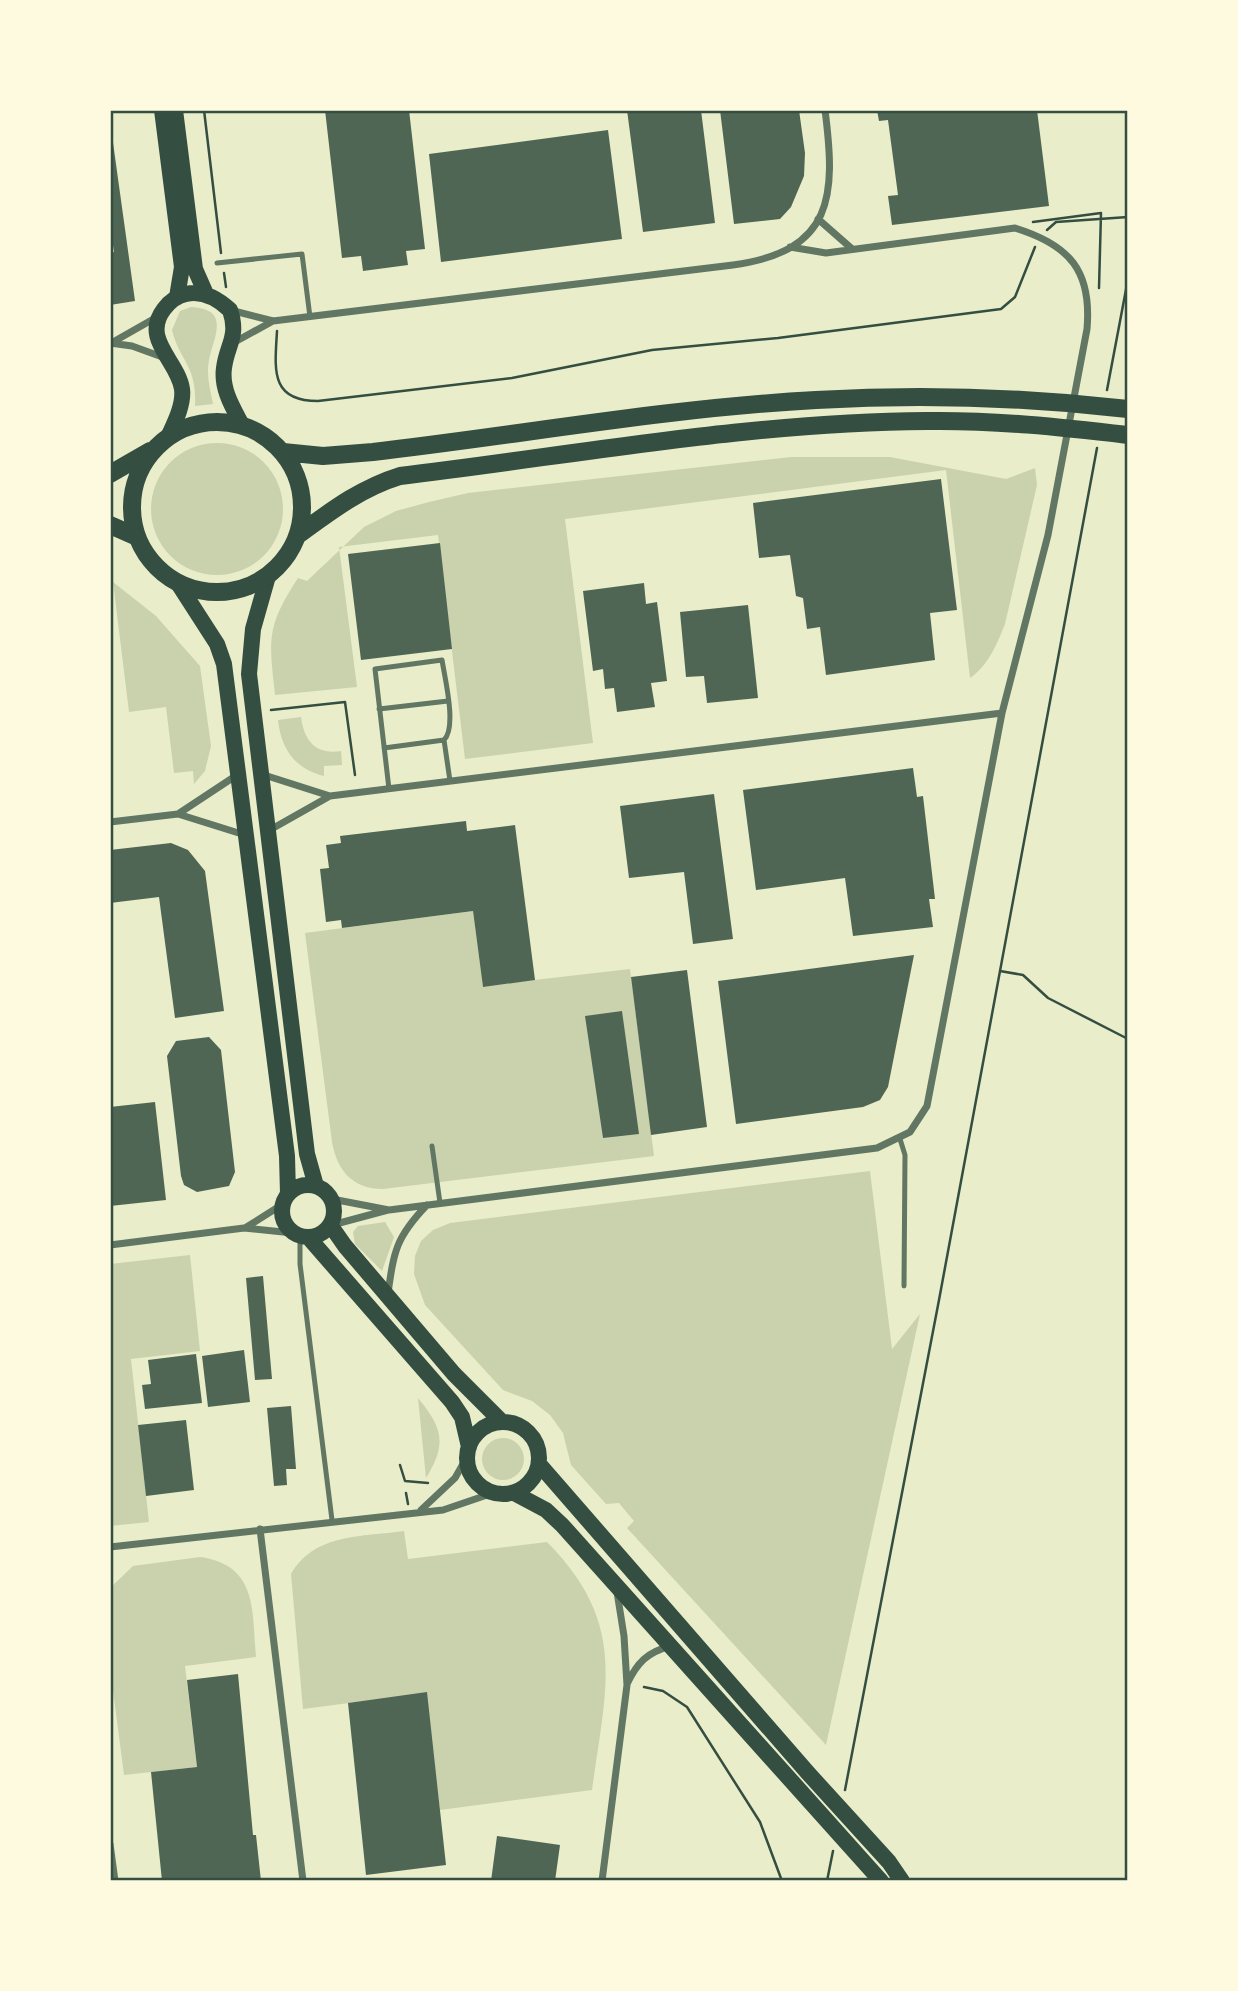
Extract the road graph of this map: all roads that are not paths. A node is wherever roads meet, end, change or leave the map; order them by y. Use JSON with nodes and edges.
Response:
{"nodes":[{"id":1,"x":162,"y":110,"type":"edge"},
{"id":2,"x":175,"y":110,"type":"edge"},
{"id":3,"x":825,"y":110,"type":"edge"},
{"id":4,"x":818,"y":219,"type":"junction"},
{"id":5,"x":790,"y":247,"type":"junction"},
{"id":6,"x":851,"y":248,"type":"junction"},
{"id":7,"x":220,"y":263,"type":"road end"},
{"id":8,"x":206,"y":294,"type":"junction"},
{"id":9,"x":177,"y":297,"type":"junction"},
{"id":10,"x":229,"y":302,"type":"junction"},
{"id":11,"x":160,"y":315,"type":"junction"},
{"id":12,"x":310,"y":317,"type":"junction"},
{"id":13,"x":275,"y":320,"type":"junction"},
{"id":14,"x":111,"y":343,"type":"edge"},
{"id":15,"x":233,"y":343,"type":"junction"},
{"id":16,"x":165,"y":358,"type":"junction"},
{"id":17,"x":1128,"y":409,"type":"edge"},
{"id":18,"x":242,"y":425,"type":"junction"},
{"id":19,"x":169,"y":435,"type":"junction"},
{"id":20,"x":1128,"y":435,"type":"edge"},
{"id":21,"x":153,"y":449,"type":"junction"},
{"id":22,"x":283,"y":452,"type":"junction"},
{"id":23,"x":110,"y":474,"type":"edge"},
{"id":24,"x":110,"y":524,"type":"edge"},
{"id":25,"x":298,"y":535,"type":"junction"},
{"id":26,"x":135,"y":537,"type":"junction"},
{"id":27,"x":268,"y":576,"type":"junction"},
{"id":28,"x":179,"y":584,"type":"junction"},
{"id":29,"x":448,"y":701,"type":"junction"},
{"id":30,"x":379,"y":709,"type":"junction"},
{"id":31,"x":1002,"y":713,"type":"junction"},
{"id":32,"x":444,"y":740,"type":"junction"},
{"id":33,"x":384,"y":748,"type":"junction"},
{"id":34,"x":238,"y":774,"type":"junction"},
{"id":35,"x":261,"y":774,"type":"junction"},
{"id":36,"x":450,"y":781,"type":"junction"},
{"id":37,"x":389,"y":789,"type":"junction"},
{"id":38,"x":330,"y":796,"type":"junction"},
{"id":39,"x":178,"y":814,"type":"junction"},
{"id":40,"x":110,"y":822,"type":"edge"},
{"id":41,"x":267,"y":831,"type":"junction"},
{"id":42,"x":245,"y":835,"type":"junction"},
{"id":43,"x":900,"y":1139,"type":"junction"},
{"id":44,"x":432,"y":1146,"type":"dead end"},
{"id":45,"x":316,"y":1186,"type":"junction"},
{"id":46,"x":286,"y":1199,"type":"junction"},
{"id":47,"x":332,"y":1199,"type":"junction"},
{"id":48,"x":440,"y":1203,"type":"junction"},
{"id":49,"x":428,"y":1205,"type":"junction"},
{"id":50,"x":389,"y":1210,"type":"junction"},
{"id":51,"x":331,"y":1226,"type":"junction"},
{"id":52,"x":244,"y":1228,"type":"junction"},
{"id":53,"x":301,"y":1236,"type":"junction"},
{"id":54,"x":110,"y":1245,"type":"edge"},
{"id":55,"x":904,"y":1286,"type":"dead end"},
{"id":56,"x":388,"y":1294,"type":"junction"},
{"id":57,"x":502,"y":1422,"type":"junction"},
{"id":58,"x":468,"y":1452,"type":"junction"},
{"id":59,"x":539,"y":1464,"type":"junction"},
{"id":60,"x":494,"y":1493,"type":"junction"},
{"id":61,"x":514,"y":1493,"type":"junction"},
{"id":62,"x":421,"y":1510,"type":"junction"},
{"id":63,"x":332,"y":1520,"type":"junction"},
{"id":64,"x":260,"y":1529,"type":"junction"},
{"id":65,"x":110,"y":1547,"type":"edge"},
{"id":66,"x":616,"y":1585,"type":"junction"},
{"id":67,"x":670,"y":1646,"type":"junction"},
{"id":68,"x":627,"y":1685,"type":"junction"},
{"id":69,"x":110,"y":1844,"type":"edge"},
{"id":70,"x":115,"y":1881,"type":"edge"},
{"id":71,"x":303,"y":1881,"type":"edge"},
{"id":72,"x":602,"y":1881,"type":"edge"},
{"id":73,"x":881,"y":1881,"type":"edge"},
{"id":74,"x":902,"y":1881,"type":"edge"}],
"edges":[{"from":1,"to":9,"type":"main road"},
{"from":2,"to":8,"type":"main road"},
{"from":3,"to":4,"type":"street"},
{"from":4,"to":5,"type":"street"},
{"from":4,"to":6,"type":"street"},
{"from":5,"to":6,"type":"street"},
{"from":5,"to":12,"type":"street"},
{"from":6,"to":31,"type":"street"},
{"from":7,"to":12,"type":"lane"},
{"from":8,"to":9,"type":"main road"},
{"from":8,"to":10,"type":"main road"},
{"from":9,"to":11,"type":"main road"},
{"from":10,"to":13,"type":"street"},
{"from":10,"to":15,"type":"main road"},
{"from":11,"to":14,"type":"street"},
{"from":11,"to":16,"type":"main road"},
{"from":12,"to":13,"type":"street"},
{"from":13,"to":15,"type":"street"},
{"from":14,"to":16,"type":"street"},
{"from":15,"to":18,"type":"main road"},
{"from":16,"to":19,"type":"main road"},
{"from":17,"to":22,"type":"highway"},
{"from":18,"to":19,"type":"highway"},
{"from":18,"to":22,"type":"highway"},
{"from":19,"to":21,"type":"highway"},
{"from":20,"to":25,"type":"highway"},
{"from":21,"to":23,"type":"highway"},
{"from":21,"to":26,"type":"highway"},
{"from":22,"to":25,"type":"highway"},
{"from":24,"to":26,"type":"highway"},
{"from":25,"to":27,"type":"highway"},
{"from":26,"to":28,"type":"highway"},
{"from":27,"to":28,"type":"highway"},
{"from":27,"to":35,"type":"main road"},
{"from":28,"to":34,"type":"main road"},
{"from":29,"to":30,"type":"lane"},
{"from":29,"to":30,"type":"lane"},
{"from":29,"to":32,"type":"lane"},
{"from":30,"to":33,"type":"lane"},
{"from":31,"to":36,"type":"street"},
{"from":31,"to":43,"type":"street"},
{"from":32,"to":33,"type":"lane"},
{"from":32,"to":36,"type":"lane"},
{"from":33,"to":37,"type":"lane"},
{"from":34,"to":39,"type":"street"},
{"from":34,"to":42,"type":"main road"},
{"from":35,"to":38,"type":"street"},
{"from":35,"to":41,"type":"main road"},
{"from":36,"to":37,"type":"street"},
{"from":37,"to":38,"type":"street"},
{"from":38,"to":41,"type":"street"},
{"from":39,"to":40,"type":"street"},
{"from":39,"to":42,"type":"street"},
{"from":41,"to":45,"type":"main road"},
{"from":42,"to":46,"type":"main road"},
{"from":43,"to":48,"type":"street"},
{"from":43,"to":55,"type":"lane"},
{"from":44,"to":48,"type":"lane"},
{"from":45,"to":46,"type":"main road"},
{"from":45,"to":47,"type":"main road"},
{"from":46,"to":52,"type":"street"},
{"from":46,"to":53,"type":"main road"},
{"from":47,"to":50,"type":"street"},
{"from":47,"to":51,"type":"main road"},
{"from":48,"to":49,"type":"street"},
{"from":49,"to":50,"type":"street"},
{"from":49,"to":56,"type":"street"},
{"from":50,"to":51,"type":"street"},
{"from":51,"to":53,"type":"main road"},
{"from":51,"to":56,"type":"main road"},
{"from":52,"to":53,"type":"street"},
{"from":52,"to":54,"type":"street"},
{"from":53,"to":58,"type":"main road"},
{"from":53,"to":63,"type":"lane"},
{"from":56,"to":57,"type":"main road"},
{"from":57,"to":58,"type":"main road"},
{"from":57,"to":59,"type":"main road"},
{"from":58,"to":60,"type":"main road"},
{"from":58,"to":62,"type":"street"},
{"from":59,"to":61,"type":"main road"},
{"from":59,"to":74,"type":"main road"},
{"from":60,"to":61,"type":"main road"},
{"from":60,"to":62,"type":"street"},
{"from":61,"to":66,"type":"main road"},
{"from":62,"to":63,"type":"street"},
{"from":63,"to":64,"type":"street"},
{"from":64,"to":65,"type":"street"},
{"from":64,"to":71,"type":"street"},
{"from":66,"to":67,"type":"main road"},
{"from":66,"to":68,"type":"street"},
{"from":67,"to":68,"type":"street"},
{"from":67,"to":73,"type":"main road"},
{"from":68,"to":72,"type":"street"},
{"from":69,"to":70,"type":"street"}]}
